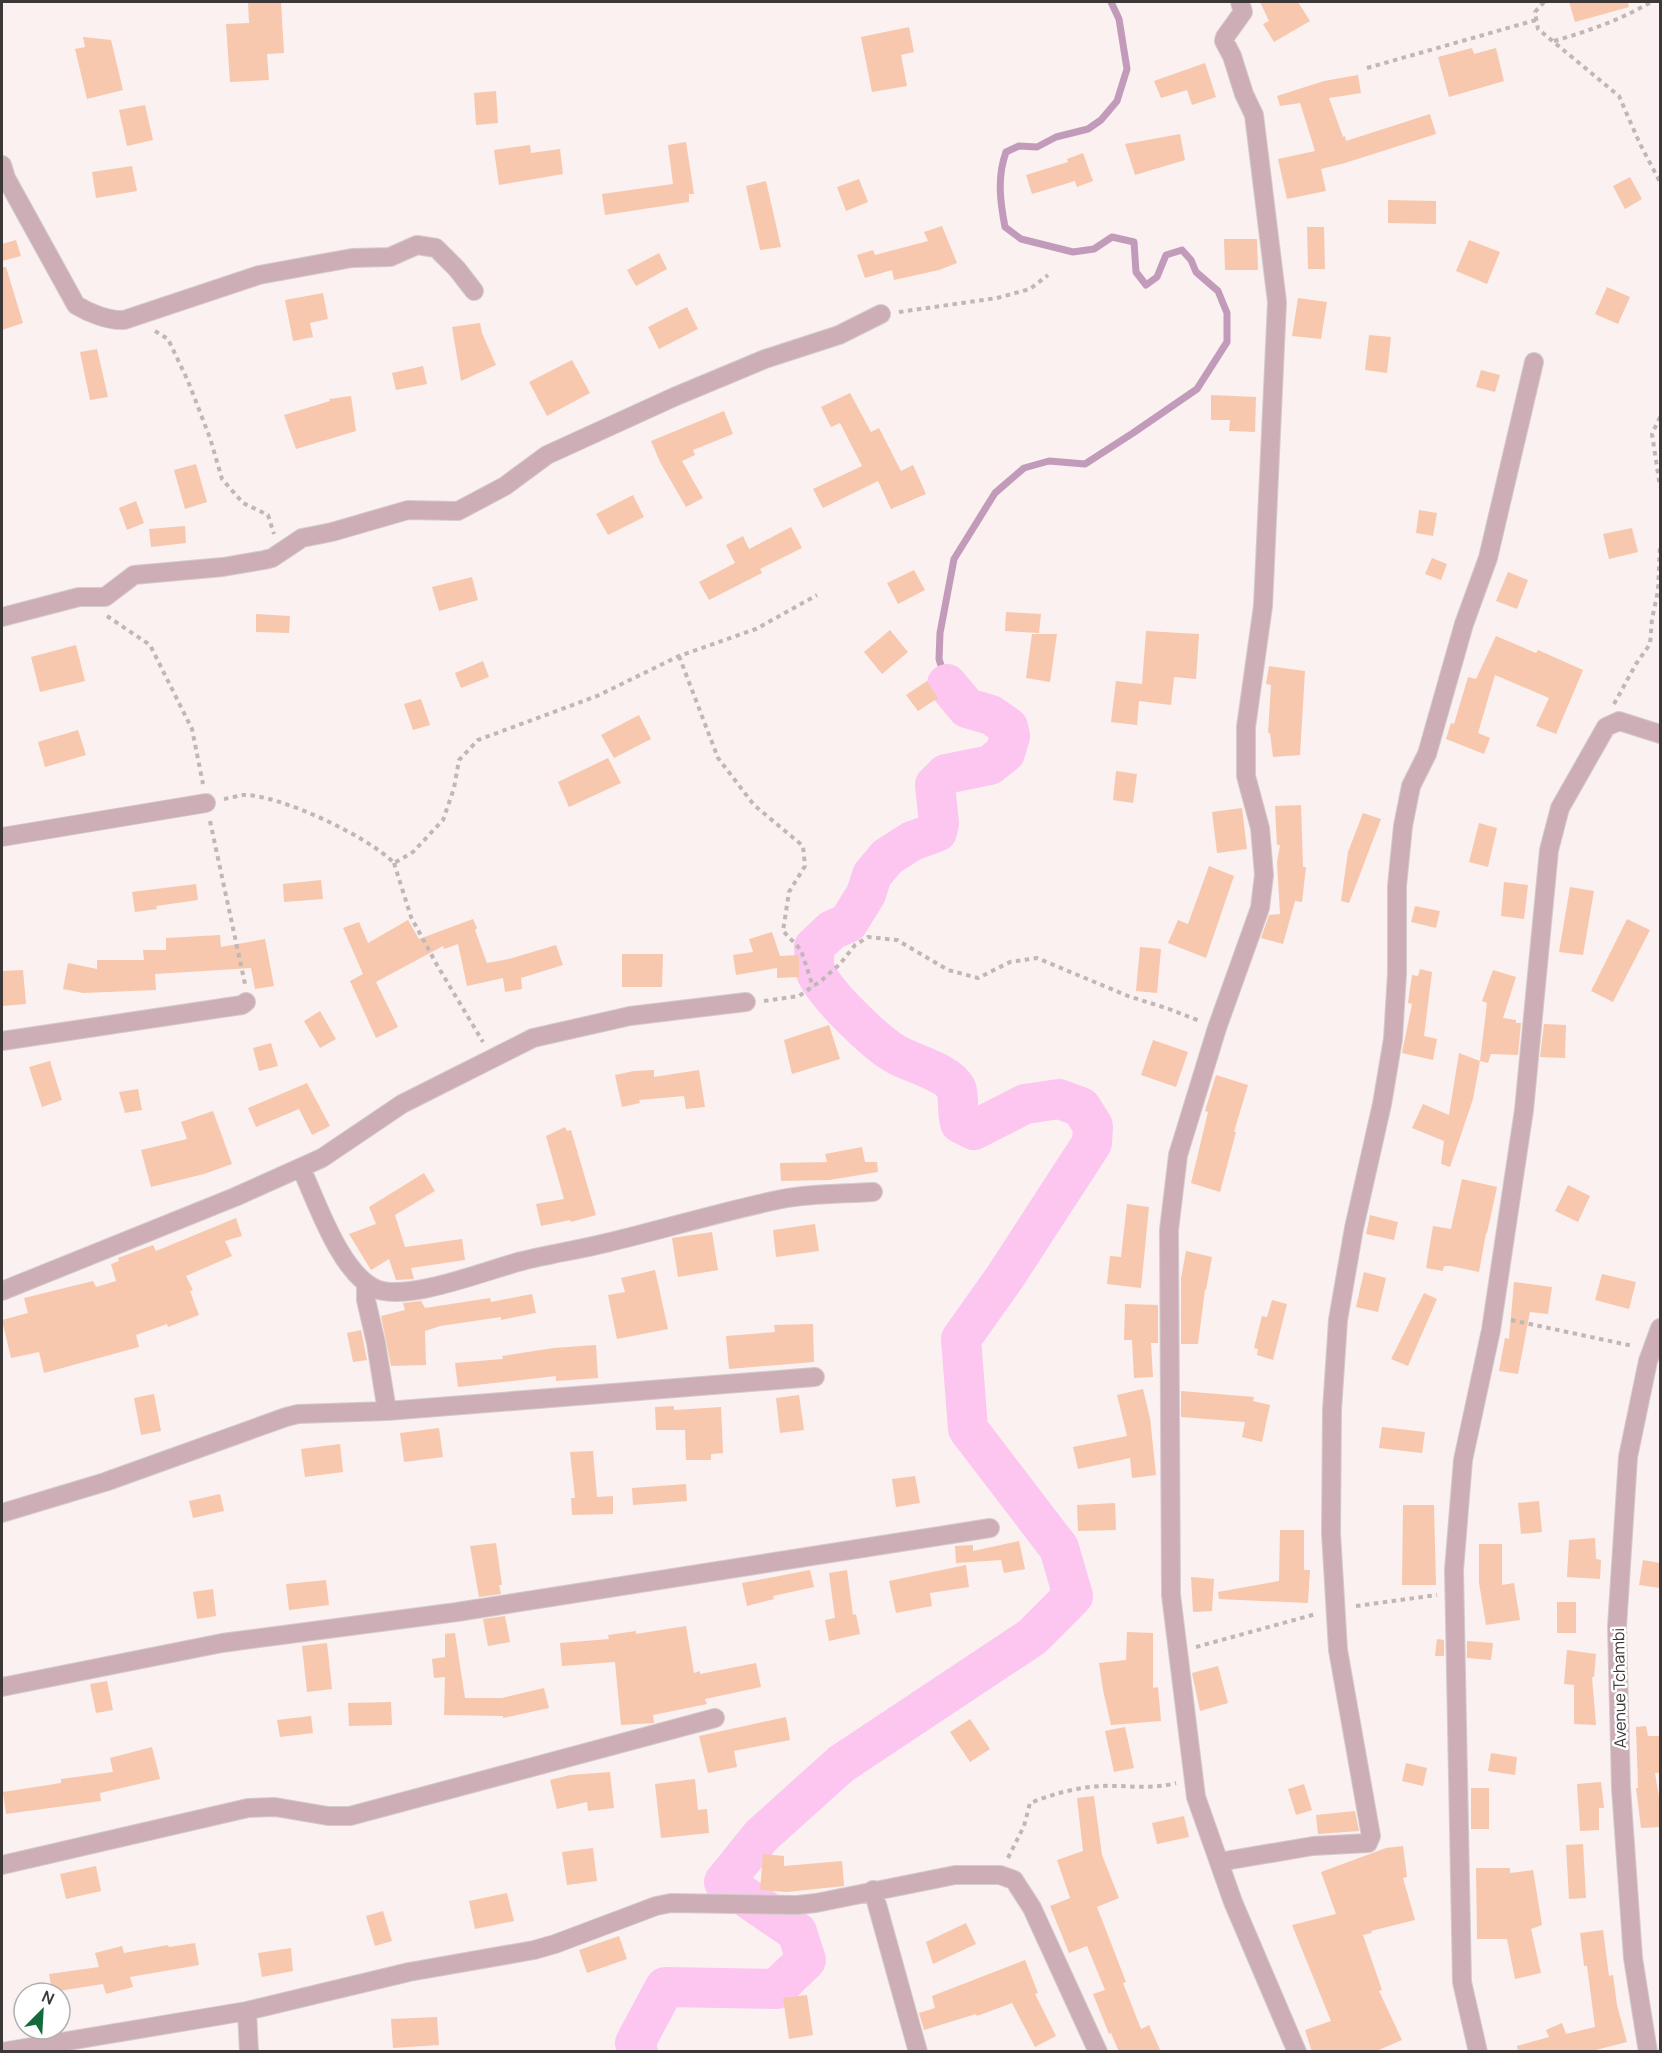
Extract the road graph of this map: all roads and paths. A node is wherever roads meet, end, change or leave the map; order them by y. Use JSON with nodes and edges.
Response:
{"nodes":[{"id":1,"x":1240,"y":2,"type":"edge"},
{"id":2,"x":1544,"y":2,"type":"edge"},
{"id":3,"x":1652,"y":2,"type":"edge"},
{"id":4,"x":1536,"y":20,"type":"junction"},
{"id":5,"x":1553,"y":41,"type":"junction"},
{"id":6,"x":1367,"y":68,"type":"dead end"},
{"id":7,"x":2,"y":165,"type":"edge"},
{"id":8,"x":1660,"y":182,"type":"edge"},
{"id":9,"x":1048,"y":275,"type":"dead end"},
{"id":10,"x":474,"y":291,"type":"dead end"},
{"id":11,"x":881,"y":314,"type":"joint"},
{"id":12,"x":124,"y":320,"type":"junction"},
{"id":13,"x":1534,"y":362,"type":"dead end"},
{"id":14,"x":1660,"y":417,"type":"edge"},
{"id":15,"x":1660,"y":487,"type":"edge"},
{"id":16,"x":1660,"y":545,"type":"edge"},
{"id":17,"x":280,"y":552,"type":"junction"},
{"id":18,"x":817,"y":595,"type":"dead end"},
{"id":19,"x":2,"y":617,"type":"edge"},
{"id":20,"x":679,"y":656,"type":"junction"},
{"id":21,"x":1605,"y":727,"type":"junction"},
{"id":22,"x":1660,"y":734,"type":"edge"},
{"id":23,"x":206,"y":803,"type":"joint"},
{"id":24,"x":2,"y":837,"type":"edge"},
{"id":25,"x":394,"y":863,"type":"junction"},
{"id":26,"x":813,"y":987,"type":"junction"},
{"id":27,"x":246,"y":1002,"type":"dead end"},
{"id":28,"x":746,"y":1002,"type":"joint"},
{"id":29,"x":1217,"y":1028,"type":"junction"},
{"id":30,"x":2,"y":1041,"type":"edge"},
{"id":31,"x":494,"y":1058,"type":"junction"},
{"id":32,"x":301,"y":1168,"type":"junction"},
{"id":33,"x":873,"y":1192,"type":"dead end"},
{"id":34,"x":366,"y":1283,"type":"junction"},
{"id":35,"x":2,"y":1291,"type":"edge"},
{"id":36,"x":1493,"y":1316,"type":"junction"},
{"id":37,"x":1660,"y":1328,"type":"edge"},
{"id":38,"x":1652,"y":1351,"type":"junction"},
{"id":39,"x":815,"y":1377,"type":"dead end"},
{"id":40,"x":387,"y":1411,"type":"junction"},
{"id":41,"x":2,"y":1513,"type":"edge"},
{"id":42,"x":990,"y":1528,"type":"dead end"},
{"id":43,"x":2,"y":1687,"type":"edge"},
{"id":44,"x":715,"y":1718,"type":"dead end"},
{"id":45,"x":1193,"y":1779,"type":"junction"},
{"id":46,"x":1219,"y":1862,"type":"junction"},
{"id":47,"x":2,"y":1865,"type":"edge"},
{"id":48,"x":1000,"y":1875,"type":"junction"},
{"id":49,"x":873,"y":1890,"type":"junction"},
{"id":50,"x":247,"y":2011,"type":"junction"},
{"id":51,"x":2,"y":2052,"type":"edge"},
{"id":52,"x":249,"y":2052,"type":"edge"},
{"id":53,"x":918,"y":2052,"type":"edge"},
{"id":54,"x":1098,"y":2052,"type":"edge"},
{"id":55,"x":1297,"y":2052,"type":"edge"},
{"id":56,"x":1478,"y":2052,"type":"edge"},
{"id":57,"x":1648,"y":2052,"type":"edge"}],
"edges":[{"from":1,"to":29,"type":"street"},
{"from":2,"to":4,"type":"path"},
{"from":3,"to":5,"type":"path"},
{"from":4,"to":5,"type":"path"},
{"from":4,"to":6,"type":"path"},
{"from":5,"to":8,"type":"path"},
{"from":7,"to":12,"type":"street"},
{"from":9,"to":11,"type":"path"},
{"from":10,"to":12,"type":"street"},
{"from":11,"to":17,"type":"street"},
{"from":12,"to":17,"type":"path"},
{"from":13,"to":46,"type":"street"},
{"from":14,"to":15,"type":"path"},
{"from":16,"to":21,"type":"path"},
{"from":17,"to":19,"type":"street"},
{"from":18,"to":20,"type":"path"},
{"from":20,"to":25,"type":"path"},
{"from":20,"to":26,"type":"path"},
{"from":21,"to":22,"type":"street"},
{"from":21,"to":36,"type":"street"},
{"from":23,"to":24,"type":"street"},
{"from":23,"to":25,"type":"path"},
{"from":25,"to":31,"type":"path"},
{"from":26,"to":28,"type":"path"},
{"from":26,"to":29,"type":"path"},
{"from":27,"to":30,"type":"street"},
{"from":28,"to":31,"type":"street"},
{"from":29,"to":45,"type":"street"},
{"from":31,"to":32,"type":"street"},
{"from":32,"to":34,"type":"street"},
{"from":32,"to":35,"type":"street"},
{"from":33,"to":34,"type":"street"},
{"from":34,"to":40,"type":"street"},
{"from":36,"to":38,"type":"path"},
{"from":36,"to":56,"type":"street"},
{"from":37,"to":38,"type":"street","name":"Avenue Tchambi"},
{"from":38,"to":57,"type":"street","name":"Avenue Tchambi"},
{"from":39,"to":40,"type":"street"},
{"from":40,"to":41,"type":"street"},
{"from":42,"to":43,"type":"street"},
{"from":44,"to":47,"type":"street"},
{"from":45,"to":46,"type":"street"},
{"from":45,"to":48,"type":"path"},
{"from":46,"to":55,"type":"street"},
{"from":48,"to":49,"type":"street"},
{"from":48,"to":54,"type":"street"},
{"from":49,"to":50,"type":"street"},
{"from":49,"to":53,"type":"street"},
{"from":50,"to":51,"type":"street"},
{"from":50,"to":52,"type":"street"}]}
